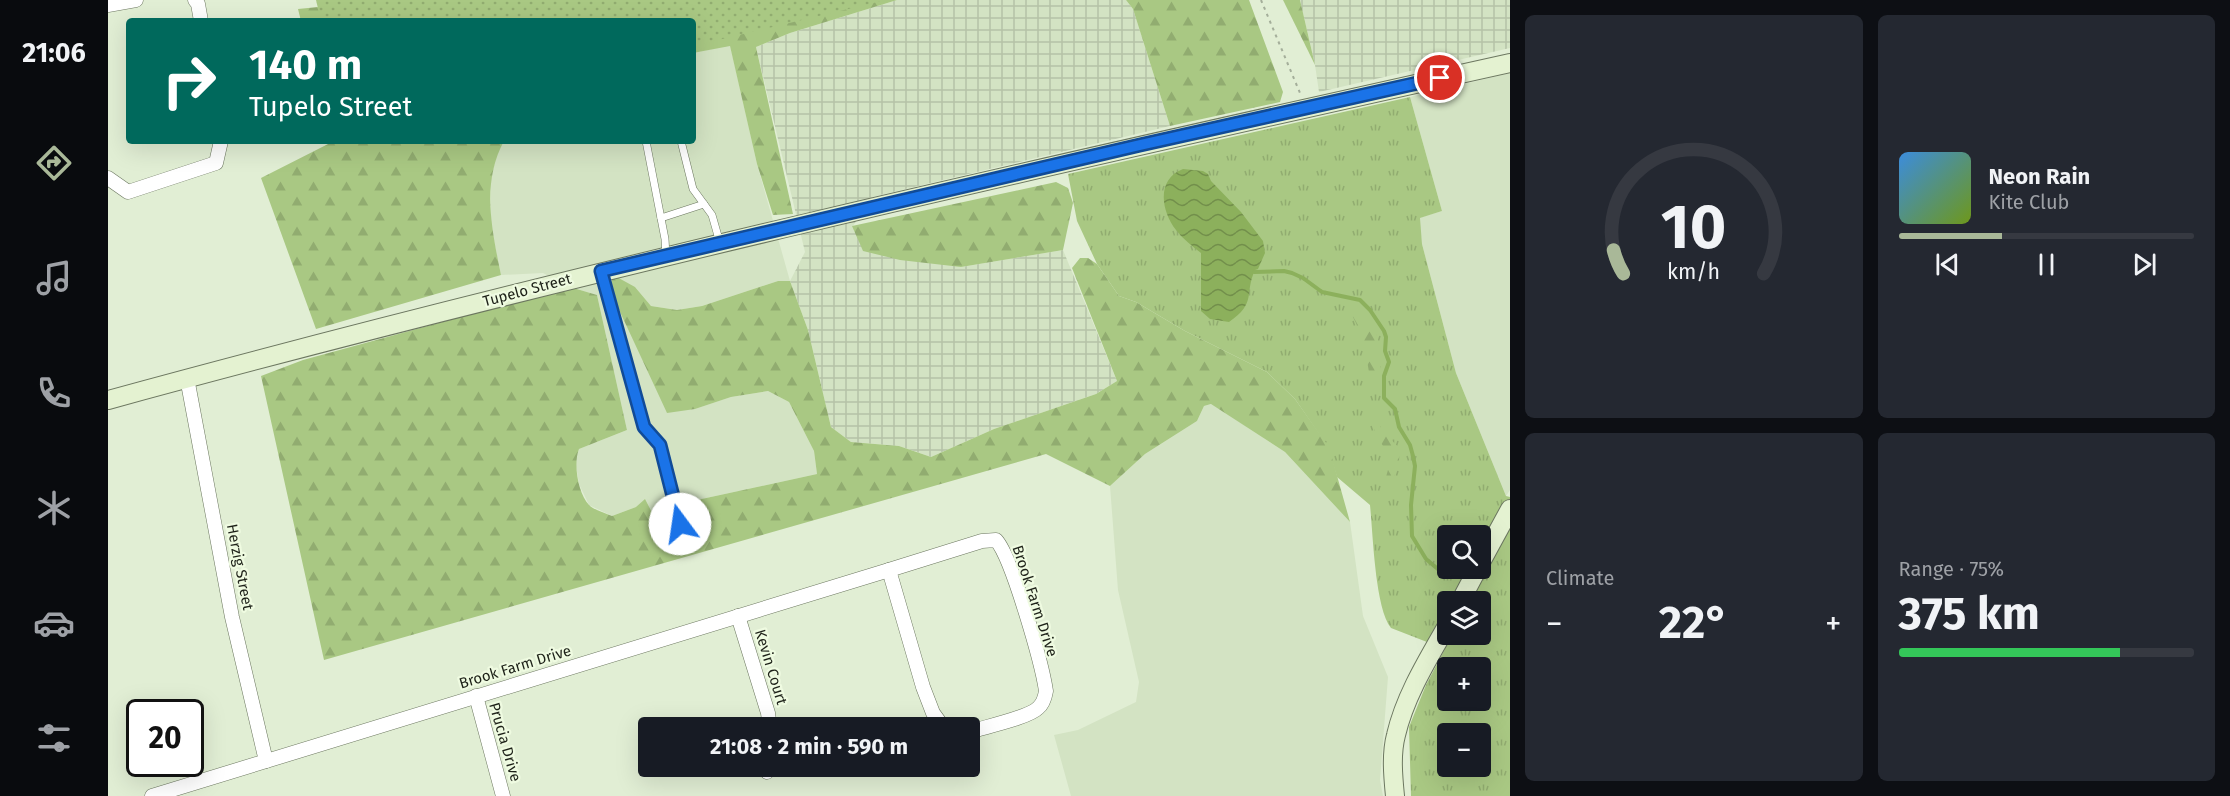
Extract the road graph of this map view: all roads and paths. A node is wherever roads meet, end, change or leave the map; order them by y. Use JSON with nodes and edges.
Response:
{"nodes":[{"id":1,"x":136,"y":0,"type":"edge"},
{"id":2,"x":195,"y":0,"type":"edge"},
{"id":3,"x":1261,"y":0,"type":"edge"},
{"id":4,"x":108,"y":5,"type":"edge"},
{"id":5,"x":200,"y":18,"type":"edge"},
{"id":6,"x":1510,"y":63,"type":"edge"},
{"id":7,"x":1306,"y":107,"type":"junction"},
{"id":8,"x":220,"y":144,"type":"edge"},
{"id":9,"x":647,"y":144,"type":"edge"},
{"id":10,"x":682,"y":144,"type":"edge"},
{"id":11,"x":108,"y":178,"type":"edge"},
{"id":12,"x":704,"y":204,"type":"junction"},
{"id":13,"x":661,"y":219,"type":"junction"},
{"id":14,"x":720,"y":243,"type":"junction"},
{"id":15,"x":666,"y":256,"type":"junction"},
{"id":16,"x":601,"y":271,"type":"junction"},
{"id":17,"x":187,"y":378,"type":"junction"},
{"id":18,"x":108,"y":400,"type":"edge"},
{"id":19,"x":1510,"y":509,"type":"edge"},
{"id":20,"x":680,"y":524,"type":"dead end"},
{"id":21,"x":1491,"y":544,"type":"edge"},
{"id":22,"x":889,"y":570,"type":"junction"},
{"id":23,"x":738,"y":616,"type":"junction"},
{"id":24,"x":1437,"y":645,"type":"edge"},
{"id":25,"x":476,"y":696,"type":"junction"},
{"id":26,"x":769,"y":717,"type":"edge"},
{"id":27,"x":936,"y":717,"type":"edge"},
{"id":28,"x":980,"y":729,"type":"edge"},
{"id":29,"x":266,"y":761,"type":"junction"},
{"id":30,"x":191,"y":790,"type":"edge"},
{"id":31,"x":152,"y":796,"type":"edge"},
{"id":32,"x":503,"y":796,"type":"edge"},
{"id":33,"x":1395,"y":796,"type":"edge"}],
"edges":[{"from":1,"to":4,"type":"street"},
{"from":2,"to":5,"type":"street"},
{"from":3,"to":7,"type":"path"},
{"from":6,"to":7,"type":"main road","name":"Tupelo Street"},
{"from":7,"to":14,"type":"main road","name":"Tupelo Street"},
{"from":8,"to":11,"type":"street"},
{"from":9,"to":13,"type":"lane"},
{"from":10,"to":12,"type":"lane"},
{"from":12,"to":13,"type":"lane"},
{"from":12,"to":14,"type":"lane"},
{"from":13,"to":15,"type":"lane"},
{"from":14,"to":15,"type":"main road","name":"Tupelo Street"},
{"from":15,"to":16,"type":"main road","name":"Tupelo Street"},
{"from":16,"to":17,"type":"main road","name":"Tupelo Street"},
{"from":16,"to":20,"type":"lane"},
{"from":17,"to":18,"type":"main road","name":"Tupelo Street"},
{"from":17,"to":29,"type":"street","name":"Herzig Street"},
{"from":19,"to":21,"type":"main road"},
{"from":22,"to":23,"type":"street","name":"Brook Farm Drive"},
{"from":22,"to":27,"type":"street"},
{"from":22,"to":28,"type":"street","name":"Brook Farm Drive"},
{"from":23,"to":25,"type":"street","name":"Brook Farm Drive"},
{"from":23,"to":26,"type":"street","name":"Kevin Court"},
{"from":24,"to":33,"type":"main road"},
{"from":25,"to":29,"type":"street","name":"Brook Farm Drive"},
{"from":25,"to":32,"type":"street","name":"Prucia Drive"},
{"from":29,"to":30,"type":"street","name":"Brook Farm Drive"},
{"from":30,"to":31,"type":"street","name":"Brook Farm Drive"}]}
